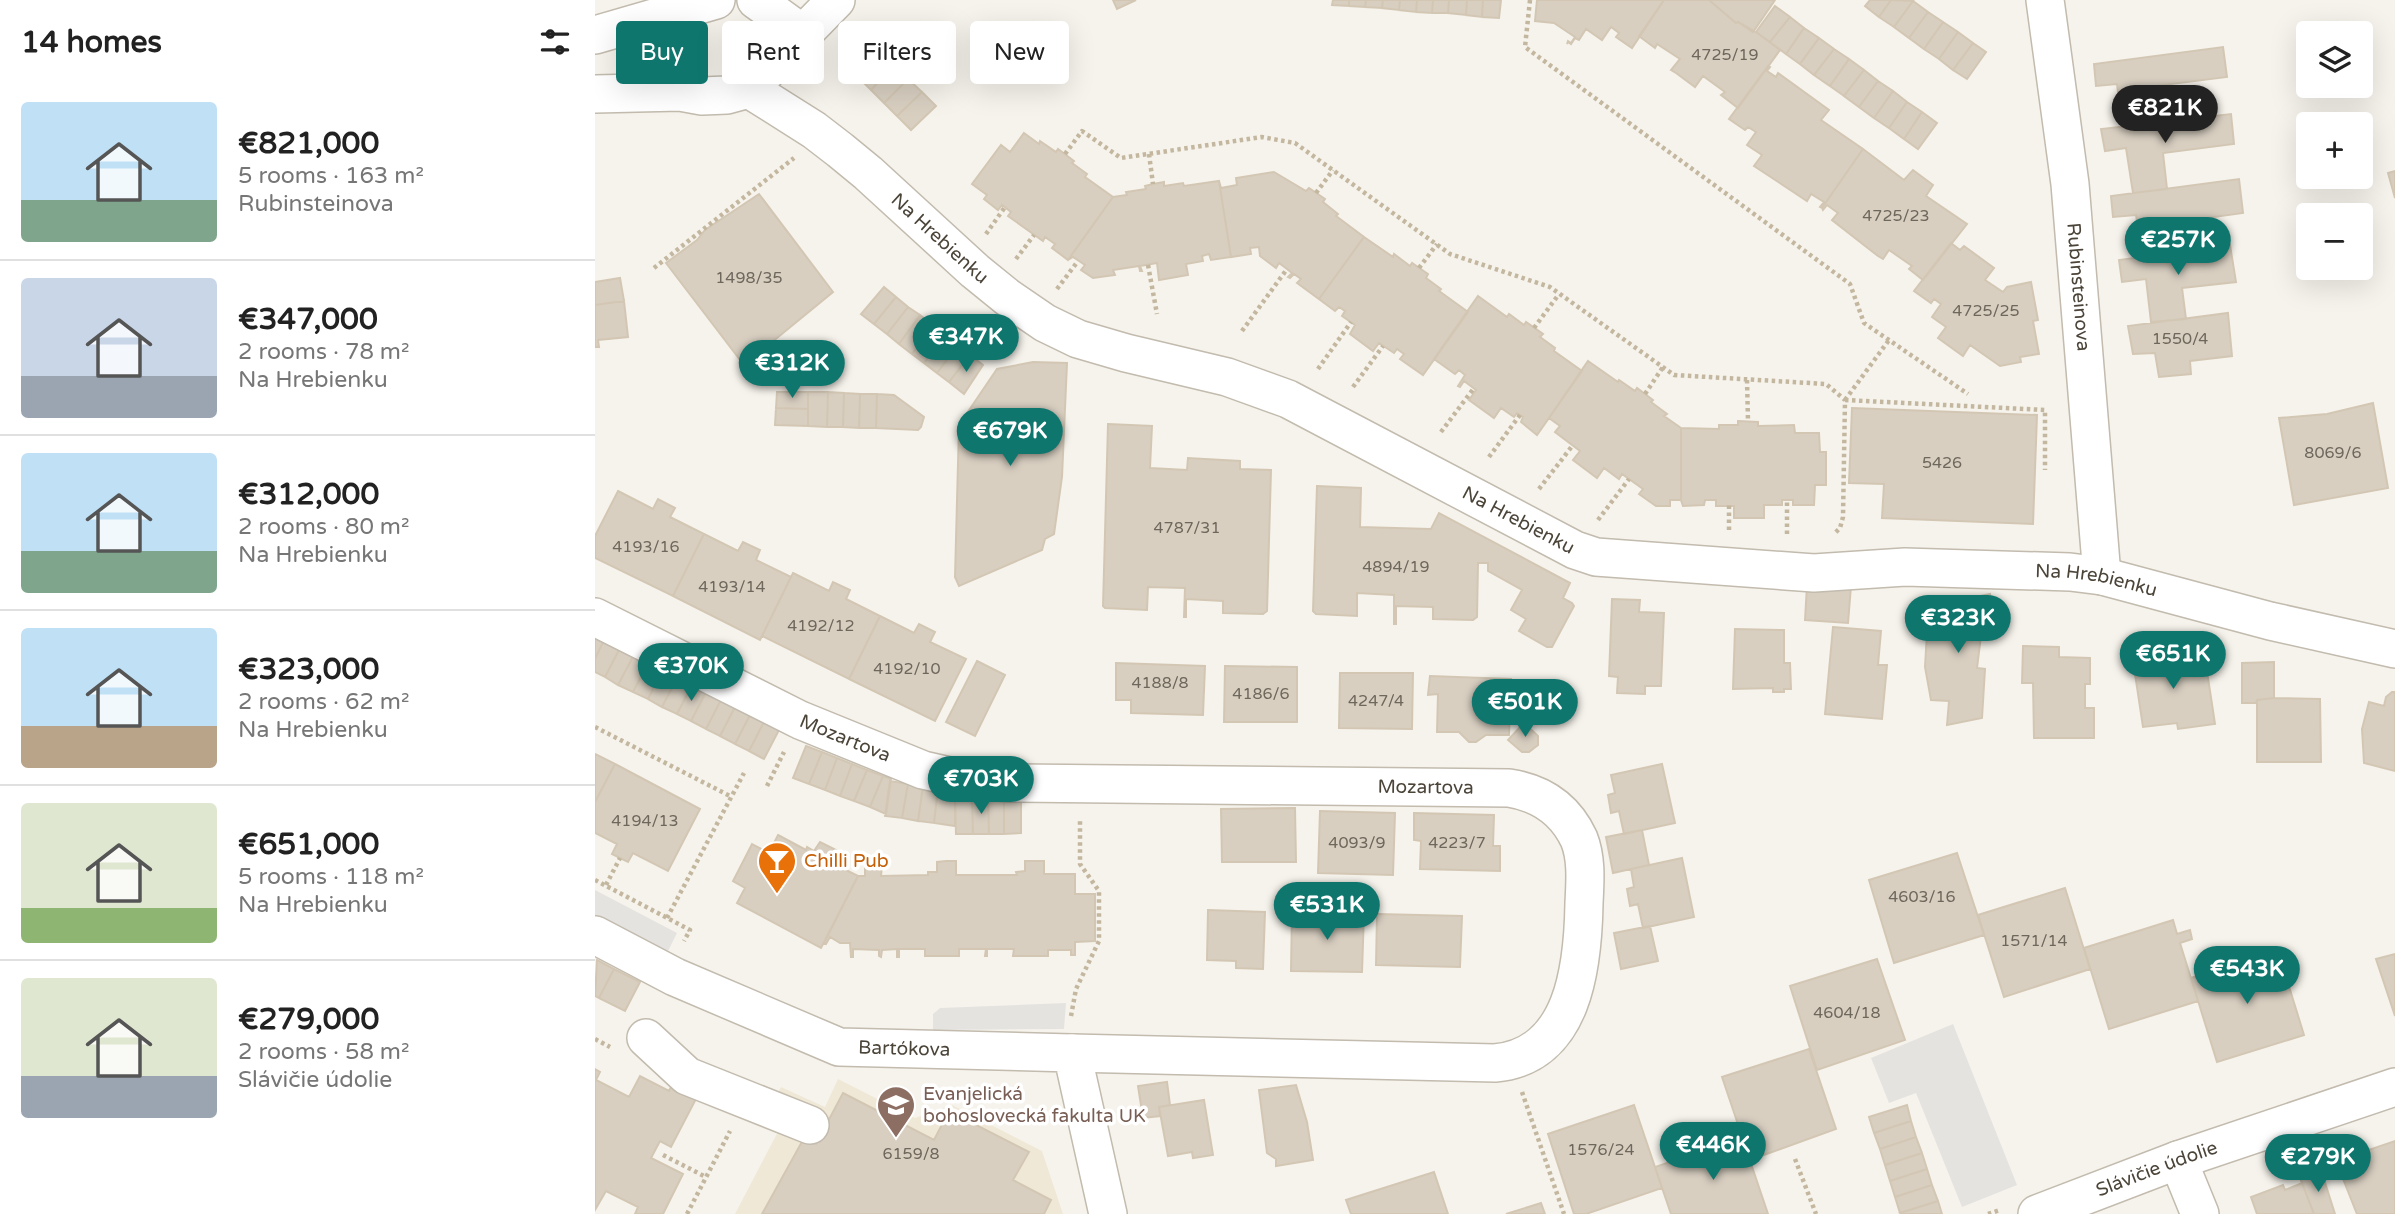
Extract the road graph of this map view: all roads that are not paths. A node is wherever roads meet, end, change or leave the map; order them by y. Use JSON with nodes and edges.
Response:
{"nodes":[{"id":1,"x":716,"y":0,"type":"edge"},
{"id":2,"x":756,"y":0,"type":"edge"},
{"id":3,"x":836,"y":0,"type":"edge"},
{"id":4,"x":2045,"y":0,"type":"edge"},
{"id":5,"x":785,"y":21,"type":"edge"},
{"id":6,"x":816,"y":21,"type":"edge"},
{"id":7,"x":595,"y":35,"type":"edge"},
{"id":8,"x":754,"y":84,"type":"edge"},
{"id":9,"x":749,"y":89,"type":"junction"},
{"id":10,"x":595,"y":94,"type":"edge"},
{"id":11,"x":2102,"y":576,"type":"junction"},
{"id":12,"x":595,"y":617,"type":"edge"},
{"id":13,"x":2395,"y":649,"type":"edge"},
{"id":14,"x":595,"y":935,"type":"edge"},
{"id":15,"x":646,"y":1038,"type":"dead end"},
{"id":16,"x":1071,"y":1038,"type":"junction"},
{"id":17,"x":2395,"y":1087,"type":"edge"},
{"id":18,"x":810,"y":1125,"type":"dead end"},
{"id":19,"x":2178,"y":1160,"type":"junction"},
{"id":20,"x":1108,"y":1214,"type":"edge"},
{"id":21,"x":2038,"y":1214,"type":"edge"},
{"id":22,"x":2200,"y":1214,"type":"edge"}],
"edges":[{"from":1,"to":7,"type":"street"},
{"from":2,"to":5,"type":"street"},
{"from":3,"to":6,"type":"street"},
{"from":4,"to":11,"type":"street","name":"Rubinsteinova"},
{"from":8,"to":9,"type":"street"},
{"from":9,"to":10,"type":"street"},
{"from":9,"to":11,"type":"street","name":"Na Hrebienku"},
{"from":11,"to":13,"type":"street","name":"Na Hrebienku"},
{"from":12,"to":16,"type":"street","name":"Mozartova"},
{"from":14,"to":16,"type":"street","name":"Bartókova"},
{"from":15,"to":18,"type":"street"},
{"from":16,"to":20,"type":"street"},
{"from":17,"to":19,"type":"street","name":"Slávičie údolie"},
{"from":19,"to":21,"type":"street","name":"Slávičie údolie"},
{"from":19,"to":22,"type":"street"}]}
